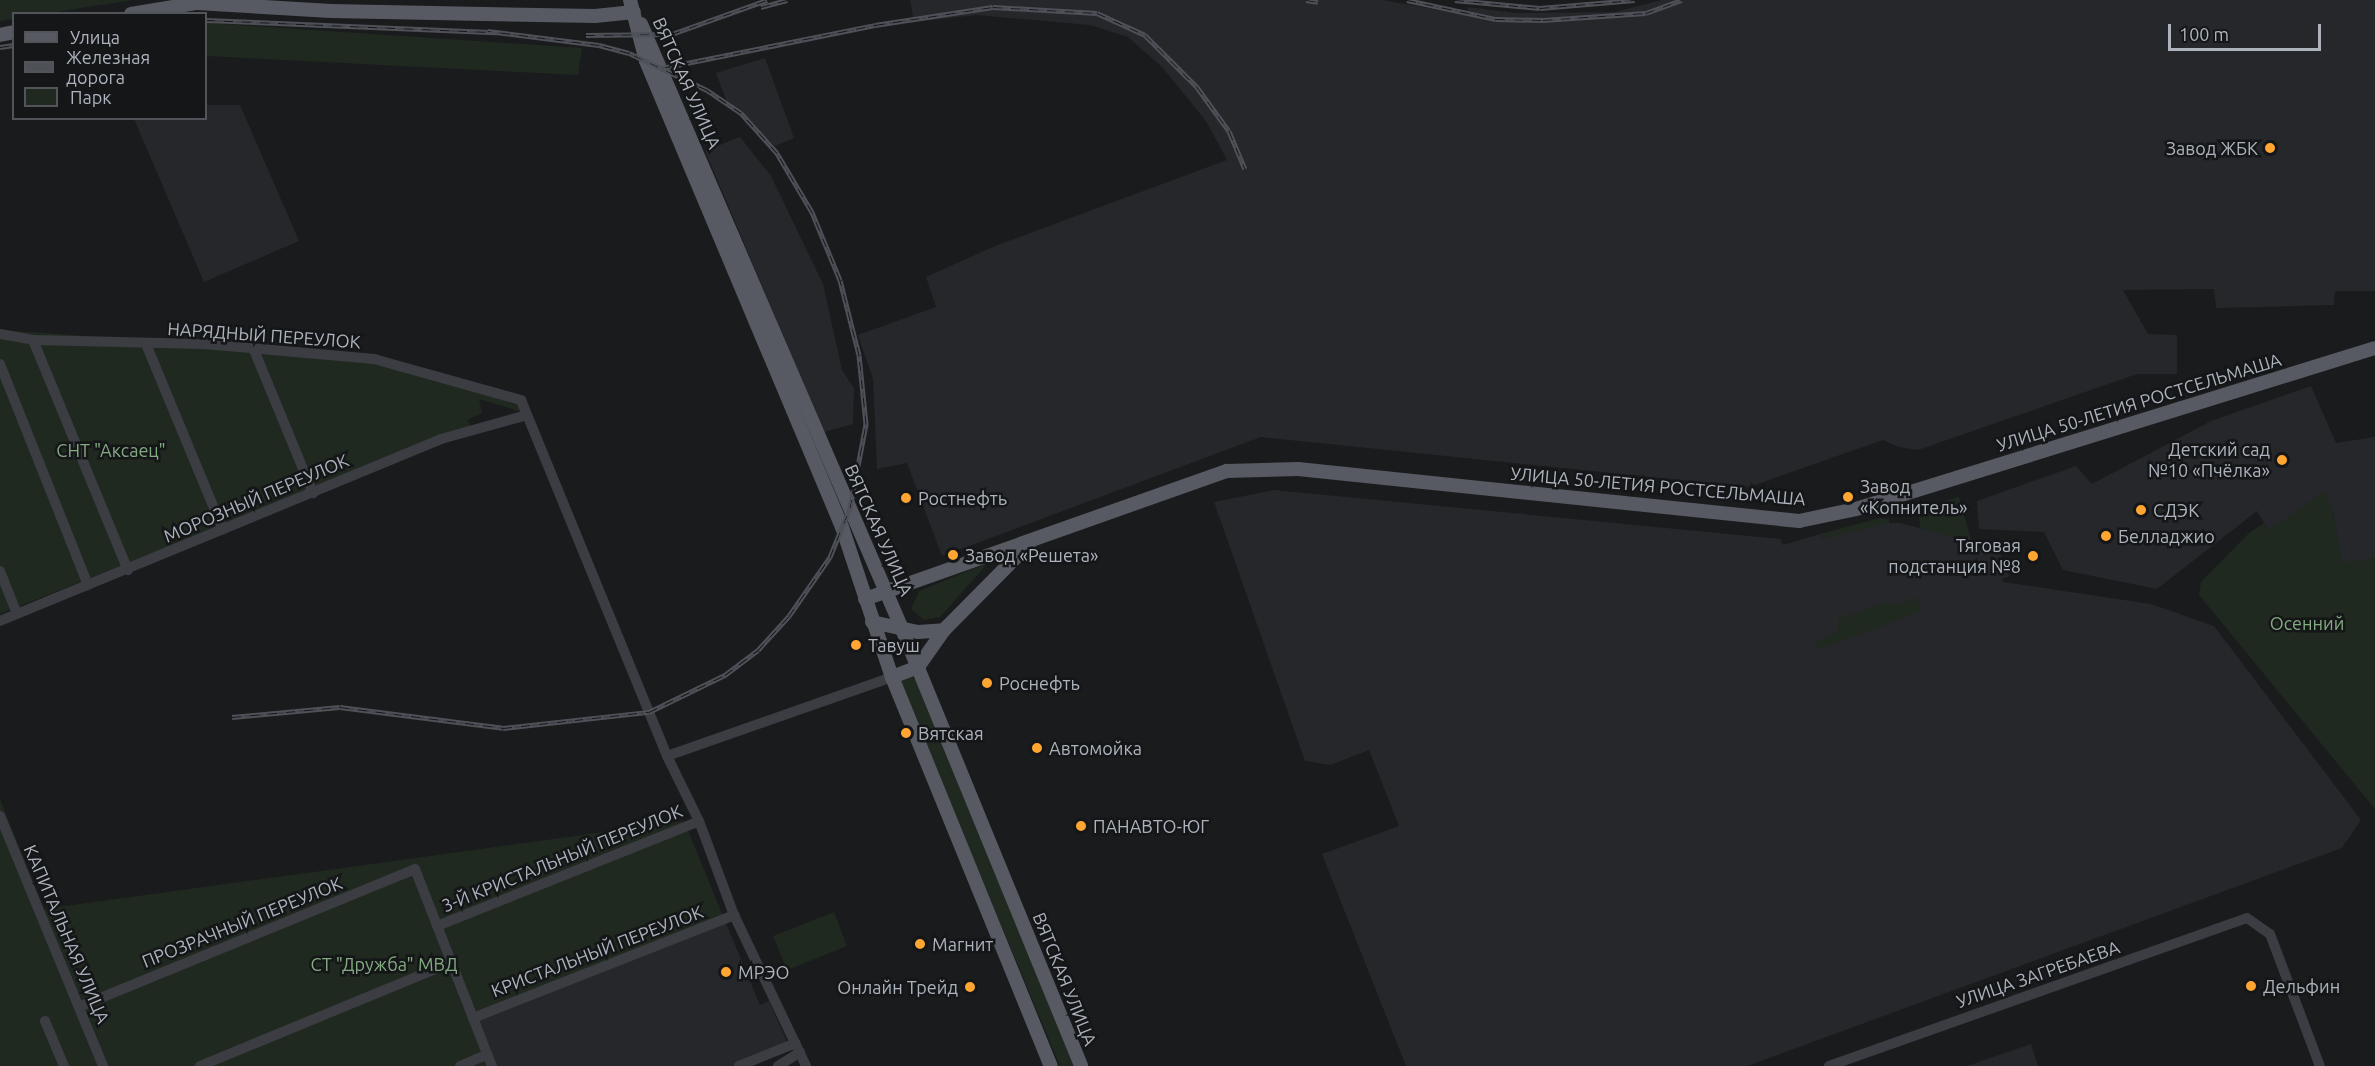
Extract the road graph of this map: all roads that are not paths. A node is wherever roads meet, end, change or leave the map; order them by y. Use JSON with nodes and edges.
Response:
{"nodes":[{"id":1,"x":331,"y":6,"type":"edge"},
{"id":2,"x":632,"y":6,"type":"edge"},
{"id":3,"x":143,"y":12,"type":"edge"},
{"id":4,"x":0,"y":334,"type":"edge"},
{"id":5,"x":33,"y":340,"type":"junction"},
{"id":6,"x":146,"y":344,"type":"junction"},
{"id":7,"x":2375,"y":348,"type":"edge"},
{"id":8,"x":254,"y":350,"type":"junction"},
{"id":9,"x":0,"y":364,"type":"edge"},
{"id":10,"x":527,"y":415,"type":"junction"},
{"id":11,"x":313,"y":493,"type":"junction"},
{"id":12,"x":223,"y":530,"type":"junction"},
{"id":13,"x":1033,"y":541,"type":"junction"},
{"id":14,"x":128,"y":570,"type":"junction"},
{"id":15,"x":0,"y":571,"type":"edge"},
{"id":16,"x":87,"y":585,"type":"junction"},
{"id":17,"x":887,"y":592,"type":"junction"},
{"id":18,"x":865,"y":599,"type":"junction"},
{"id":19,"x":17,"y":614,"type":"junction"},
{"id":20,"x":0,"y":621,"type":"edge"},
{"id":21,"x":872,"y":622,"type":"junction"},
{"id":22,"x":903,"y":629,"type":"junction"},
{"id":23,"x":944,"y":630,"type":"junction"},
{"id":24,"x":918,"y":667,"type":"junction"},
{"id":25,"x":892,"y":677,"type":"junction"},
{"id":26,"x":667,"y":756,"type":"junction"},
{"id":27,"x":0,"y":816,"type":"edge"},
{"id":28,"x":699,"y":821,"type":"junction"},
{"id":29,"x":734,"y":915,"type":"junction"},
{"id":30,"x":437,"y":926,"type":"junction"},
{"id":31,"x":450,"y":963,"type":"junction"},
{"id":32,"x":81,"y":1006,"type":"junction"},
{"id":33,"x":473,"y":1018,"type":"junction"},
{"id":34,"x":45,"y":1021,"type":"dead end"},
{"id":35,"x":798,"y":1048,"type":"junction"},
{"id":36,"x":488,"y":1054,"type":"junction"},
{"id":37,"x":64,"y":1066,"type":"edge"},
{"id":38,"x":103,"y":1066,"type":"edge"},
{"id":39,"x":200,"y":1066,"type":"edge"},
{"id":40,"x":460,"y":1066,"type":"edge"},
{"id":41,"x":492,"y":1066,"type":"edge"},
{"id":42,"x":740,"y":1066,"type":"edge"},
{"id":43,"x":778,"y":1066,"type":"edge"},
{"id":44,"x":806,"y":1066,"type":"edge"},
{"id":45,"x":1051,"y":1066,"type":"edge"},
{"id":46,"x":1082,"y":1066,"type":"edge"},
{"id":47,"x":1828,"y":1066,"type":"edge"},
{"id":48,"x":2320,"y":1066,"type":"edge"}],
"edges":[{"from":1,"to":2,"type":"main road"},
{"from":1,"to":3,"type":"main road"},
{"from":2,"to":17,"type":"main road","name":"ВЯТСКАЯ УЛИЦА"},
{"from":2,"to":18,"type":"main road","name":"ВЯТСКАЯ УЛИЦА"},
{"from":4,"to":5,"type":"street","name":"НАРЯДНЫЙ ПЕРЕУЛОК"},
{"from":5,"to":6,"type":"street","name":"НАРЯДНЫЙ ПЕРЕУЛОК"},
{"from":5,"to":14,"type":"street"},
{"from":6,"to":8,"type":"street","name":"НАРЯДНЫЙ ПЕРЕУЛОК"},
{"from":6,"to":12,"type":"street"},
{"from":7,"to":13,"type":"main road","name":"УЛИЦА 50-ЛЕТИЯ РОСТСЕЛЬМАША"},
{"from":8,"to":10,"type":"street","name":"НАРЯДНЫЙ ПЕРЕУЛОК"},
{"from":8,"to":11,"type":"street"},
{"from":9,"to":16,"type":"street"},
{"from":10,"to":11,"type":"street","name":"МОРОЗНЫЙ ПЕРЕУЛОК"},
{"from":10,"to":26,"type":"street"},
{"from":11,"to":12,"type":"street","name":"МОРОЗНЫЙ ПЕРЕУЛОК"},
{"from":12,"to":14,"type":"street","name":"МОРОЗНЫЙ ПЕРЕУЛОК"},
{"from":13,"to":17,"type":"main road","name":"УЛИЦА 50-ЛЕТИЯ РОСТСЕЛЬМАША"},
{"from":13,"to":23,"type":"main road"},
{"from":14,"to":16,"type":"street","name":"МОРОЗНЫЙ ПЕРЕУЛОК"},
{"from":15,"to":19,"type":"street"},
{"from":16,"to":19,"type":"street","name":"МОРОЗНЫЙ ПЕРЕУЛОК"},
{"from":17,"to":18,"type":"main road","name":"УЛИЦА 50-ЛЕТИЯ РОСТСЕЛЬМАША"},
{"from":17,"to":22,"type":"main road","name":"ВЯТСКАЯ УЛИЦА"},
{"from":18,"to":21,"type":"main road","name":"ВЯТСКАЯ УЛИЦА"},
{"from":19,"to":20,"type":"street","name":"МОРОЗНЫЙ ПЕРЕУЛОК"},
{"from":21,"to":22,"type":"main road"},
{"from":21,"to":25,"type":"main road","name":"ВЯТСКАЯ УЛИЦА"},
{"from":22,"to":23,"type":"main road"},
{"from":22,"to":24,"type":"main road","name":"ВЯТСКАЯ УЛИЦА"},
{"from":23,"to":24,"type":"main road"},
{"from":24,"to":25,"type":"main road"},
{"from":24,"to":46,"type":"main road","name":"ВЯТСКАЯ УЛИЦА"},
{"from":25,"to":26,"type":"street"},
{"from":25,"to":45,"type":"main road","name":"ВЯТСКАЯ УЛИЦА"},
{"from":26,"to":28,"type":"street"},
{"from":27,"to":32,"type":"street","name":"КАПИТАЛЬНАЯ УЛИЦА"},
{"from":28,"to":29,"type":"street"},
{"from":28,"to":30,"type":"street","name":"3-Й КРИСТАЛЬНЫЙ ПЕРЕУЛОК"},
{"from":29,"to":33,"type":"street","name":"КРИСТАЛЬНЫЙ ПЕРЕУЛОК"},
{"from":29,"to":35,"type":"street"},
{"from":30,"to":31,"type":"street"},
{"from":30,"to":32,"type":"street","name":"ПРОЗРАЧНЫЙ ПЕРЕУЛОК"},
{"from":31,"to":33,"type":"street"},
{"from":31,"to":39,"type":"street"},
{"from":32,"to":38,"type":"street","name":"КАПИТАЛЬНАЯ УЛИЦА"},
{"from":33,"to":36,"type":"street"},
{"from":34,"to":37,"type":"street"},
{"from":35,"to":42,"type":"street"},
{"from":35,"to":43,"type":"street"},
{"from":35,"to":44,"type":"street"},
{"from":36,"to":40,"type":"street"},
{"from":36,"to":41,"type":"street"},
{"from":47,"to":48,"type":"street","name":"УЛИЦА ЗАГРЕБАЕВА"}]}
